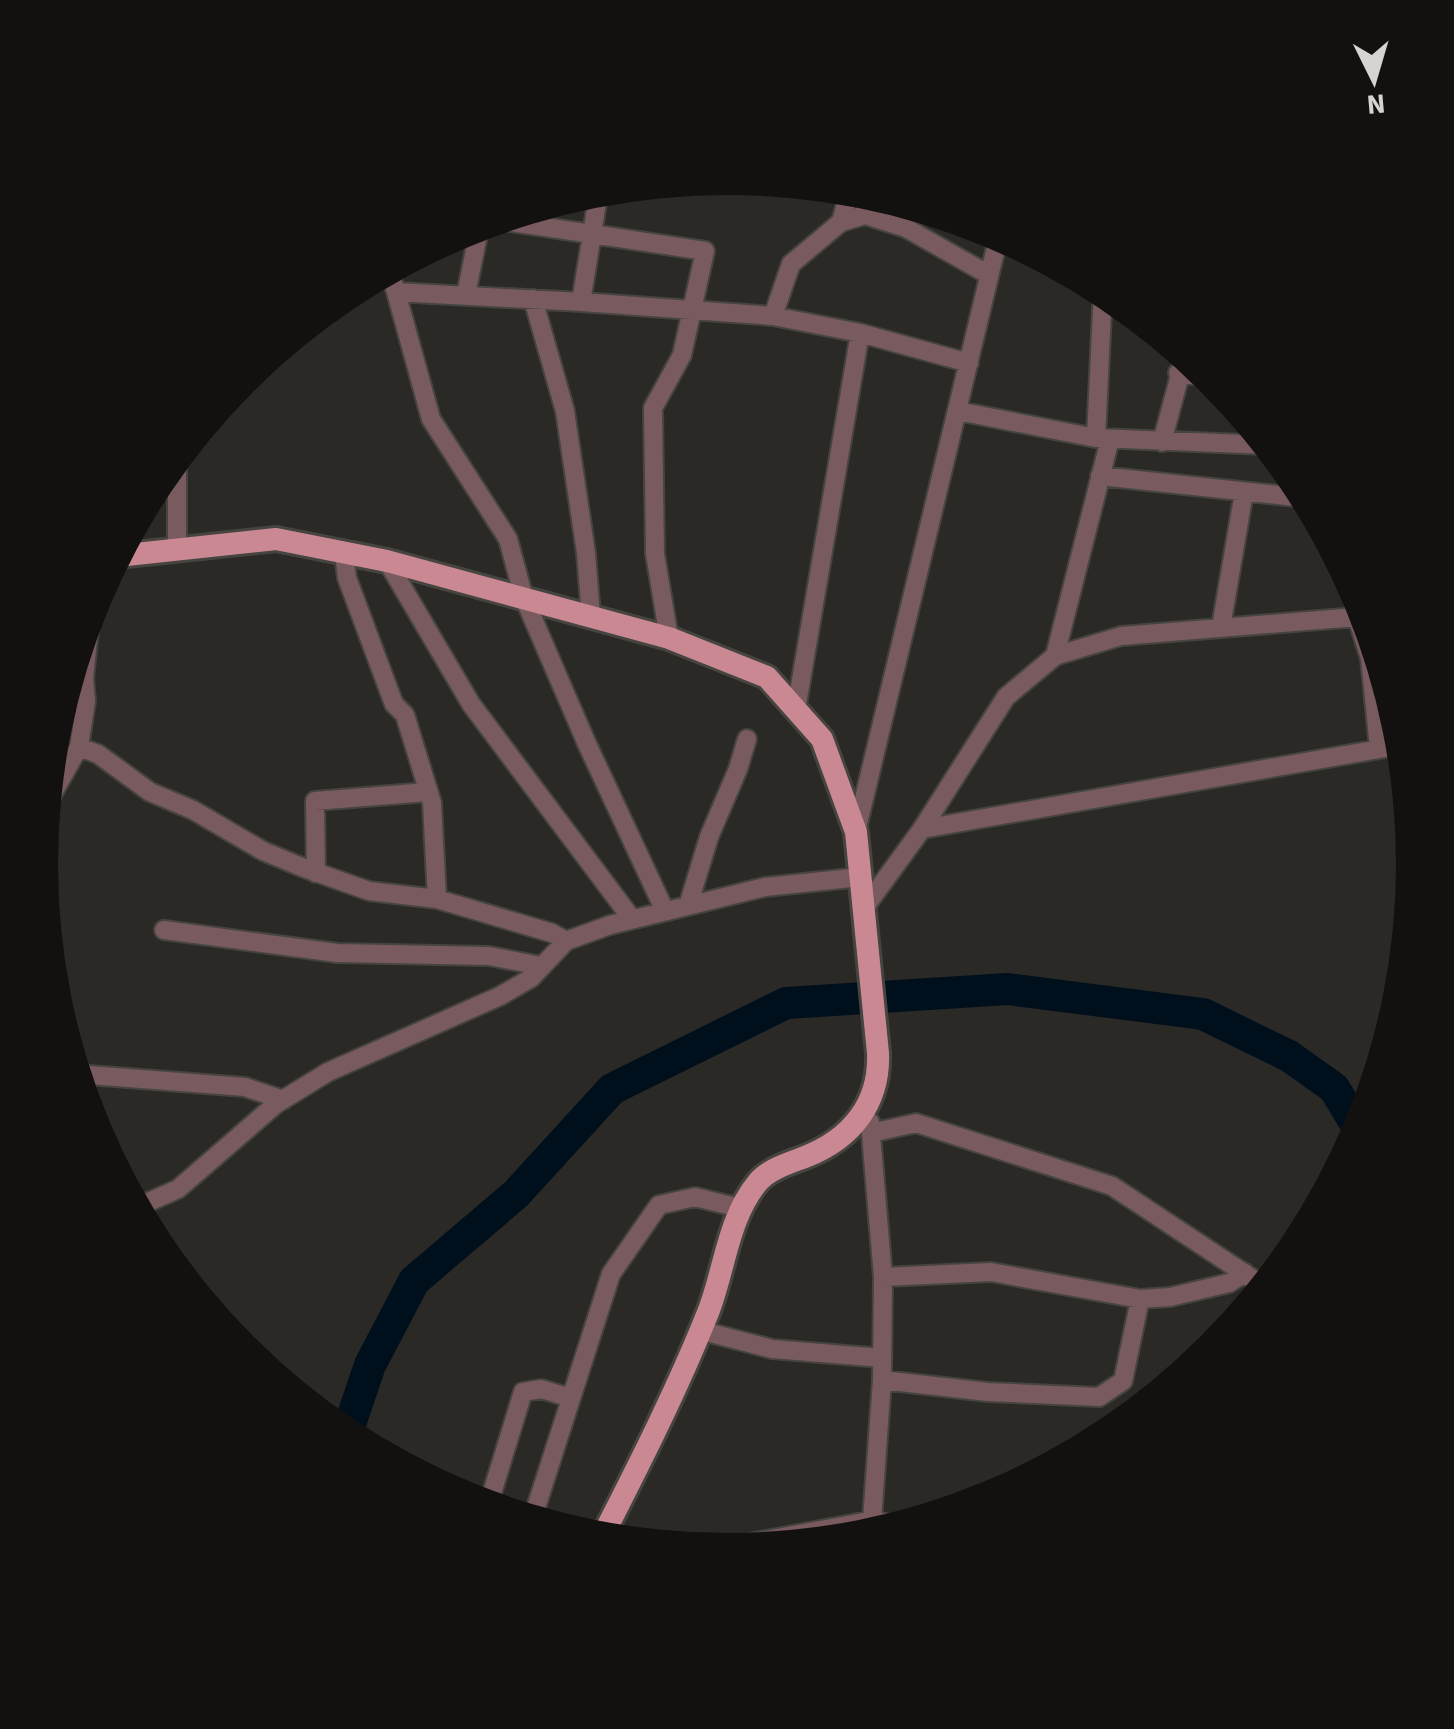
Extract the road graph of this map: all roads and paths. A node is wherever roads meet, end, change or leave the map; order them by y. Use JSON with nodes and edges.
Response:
{"nodes":[{"id":1,"x":846,"y":206,"type":"edge"},
{"id":2,"x":596,"y":208,"type":"edge"},
{"id":3,"x":842,"y":222,"type":"junction"},
{"id":4,"x":531,"y":225,"type":"edge"},
{"id":5,"x":592,"y":234,"type":"junction"},
{"id":6,"x":476,"y":244,"type":"edge"},
{"id":7,"x":995,"y":251,"type":"edge"},
{"id":8,"x":990,"y":275,"type":"junction"},
{"id":9,"x":393,"y":284,"type":"edge"},
{"id":10,"x":396,"y":292,"type":"junction"},
{"id":11,"x":466,"y":296,"type":"junction"},
{"id":12,"x":534,"y":298,"type":"junction"},
{"id":13,"x":582,"y":302,"type":"junction"},
{"id":14,"x":692,"y":311,"type":"junction"},
{"id":15,"x":1103,"y":311,"type":"edge"},
{"id":16,"x":773,"y":316,"type":"junction"},
{"id":17,"x":860,"y":333,"type":"junction"},
{"id":18,"x":969,"y":363,"type":"junction"},
{"id":19,"x":1180,"y":372,"type":"edge"},
{"id":20,"x":958,"y":411,"type":"junction"},
{"id":21,"x":1103,"y":438,"type":"junction"},
{"id":22,"x":1162,"y":442,"type":"junction"},
{"id":23,"x":1248,"y":444,"type":"edge"},
{"id":24,"x":1100,"y":476,"type":"junction"},
{"id":25,"x":177,"y":483,"type":"edge"},
{"id":26,"x":1244,"y":492,"type":"junction"},
{"id":27,"x":1286,"y":496,"type":"edge"},
{"id":28,"x":177,"y":550,"type":"junction"},
{"id":29,"x":134,"y":554,"type":"edge"},
{"id":30,"x":344,"y":554,"type":"junction"},
{"id":31,"x":387,"y":561,"type":"junction"},
{"id":32,"x":524,"y":598,"type":"junction"},
{"id":33,"x":1346,"y":609,"type":"edge"},
{"id":34,"x":590,"y":616,"type":"junction"},
{"id":35,"x":1221,"y":627,"type":"junction"},
{"id":36,"x":668,"y":638,"type":"junction"},
{"id":37,"x":1055,"y":656,"type":"junction"},
{"id":38,"x":81,"y":686,"type":"edge"},
{"id":39,"x":1373,"y":688,"type":"edge"},
{"id":40,"x":796,"y":710,"type":"junction"},
{"id":41,"x":747,"y":739,"type":"dead end"},
{"id":42,"x":79,"y":747,"type":"junction"},
{"id":43,"x":1386,"y":747,"type":"edge"},
{"id":44,"x":1379,"y":748,"type":"junction"},
{"id":45,"x":63,"y":774,"type":"edge"},
{"id":46,"x":427,"y":792,"type":"junction"},
{"id":47,"x":922,"y":829,"type":"junction"},
{"id":48,"x":856,"y":832,"type":"junction"},
{"id":49,"x":316,"y":872,"type":"junction"},
{"id":50,"x":861,"y":877,"type":"junction"},
{"id":51,"x":437,"y":900,"type":"junction"},
{"id":52,"x":688,"y":906,"type":"junction"},
{"id":53,"x":865,"y":907,"type":"junction"},
{"id":54,"x":665,"y":911,"type":"junction"},
{"id":55,"x":632,"y":920,"type":"junction"},
{"id":56,"x":164,"y":930,"type":"dead end"},
{"id":57,"x":566,"y":940,"type":"junction"},
{"id":58,"x":542,"y":966,"type":"junction"},
{"id":59,"x":92,"y":1075,"type":"edge"},
{"id":60,"x":283,"y":1100,"type":"junction"},
{"id":61,"x":868,"y":1106,"type":"junction"},
{"id":62,"x":870,"y":1133,"type":"junction"},
{"id":63,"x":149,"y":1202,"type":"edge"},
{"id":64,"x":740,"y":1208,"type":"junction"},
{"id":65,"x":1244,"y":1273,"type":"junction"},
{"id":66,"x":882,"y":1277,"type":"junction"},
{"id":67,"x":1253,"y":1279,"type":"edge"},
{"id":68,"x":1140,"y":1299,"type":"junction"},
{"id":69,"x":700,"y":1330,"type":"junction"},
{"id":70,"x":882,"y":1358,"type":"junction"},
{"id":71,"x":882,"y":1380,"type":"junction"},
{"id":72,"x":571,"y":1398,"type":"junction"},
{"id":73,"x":493,"y":1491,"type":"edge"},
{"id":74,"x":537,"y":1506,"type":"edge"},
{"id":75,"x":874,"y":1517,"type":"edge"},
{"id":76,"x":609,"y":1523,"type":"edge"}],
"edges":[{"from":1,"to":3,"type":"street"},
{"from":2,"to":5,"type":"street"},
{"from":3,"to":8,"type":"street"},
{"from":3,"to":16,"type":"street"},
{"from":4,"to":5,"type":"street"},
{"from":5,"to":13,"type":"street"},
{"from":5,"to":14,"type":"street"},
{"from":6,"to":11,"type":"street"},
{"from":7,"to":8,"type":"street"},
{"from":8,"to":18,"type":"street"},
{"from":9,"to":10,"type":"street"},
{"from":10,"to":11,"type":"street"},
{"from":10,"to":32,"type":"street"},
{"from":11,"to":12,"type":"street"},
{"from":12,"to":13,"type":"street"},
{"from":12,"to":34,"type":"street"},
{"from":13,"to":14,"type":"street"},
{"from":14,"to":16,"type":"street"},
{"from":14,"to":36,"type":"street"},
{"from":15,"to":21,"type":"street"},
{"from":16,"to":17,"type":"street"},
{"from":17,"to":18,"type":"street"},
{"from":17,"to":40,"type":"street"},
{"from":18,"to":20,"type":"street"},
{"from":19,"to":22,"type":"street"},
{"from":20,"to":21,"type":"street"},
{"from":20,"to":48,"type":"street"},
{"from":21,"to":22,"type":"street"},
{"from":21,"to":24,"type":"street"},
{"from":22,"to":23,"type":"street"},
{"from":24,"to":26,"type":"street"},
{"from":24,"to":37,"type":"street"},
{"from":25,"to":28,"type":"street"},
{"from":26,"to":27,"type":"street"},
{"from":26,"to":35,"type":"street"},
{"from":28,"to":29,"type":"main road"},
{"from":28,"to":30,"type":"main road"},
{"from":30,"to":31,"type":"main road"},
{"from":30,"to":46,"type":"street"},
{"from":31,"to":32,"type":"main road"},
{"from":31,"to":55,"type":"street"},
{"from":32,"to":34,"type":"main road"},
{"from":32,"to":54,"type":"street"},
{"from":33,"to":35,"type":"street"},
{"from":34,"to":36,"type":"main road"},
{"from":35,"to":37,"type":"street"},
{"from":36,"to":40,"type":"main road"},
{"from":37,"to":47,"type":"street"},
{"from":38,"to":42,"type":"street"},
{"from":39,"to":44,"type":"street"},
{"from":40,"to":48,"type":"main road"},
{"from":41,"to":52,"type":"street"},
{"from":42,"to":45,"type":"street"},
{"from":42,"to":49,"type":"street"},
{"from":43,"to":44,"type":"street"},
{"from":44,"to":47,"type":"street"},
{"from":46,"to":49,"type":"street"},
{"from":46,"to":51,"type":"street"},
{"from":47,"to":53,"type":"street"},
{"from":48,"to":50,"type":"main road"},
{"from":49,"to":51,"type":"street"},
{"from":50,"to":52,"type":"street"},
{"from":50,"to":53,"type":"main road"},
{"from":51,"to":57,"type":"street"},
{"from":52,"to":54,"type":"street"},
{"from":53,"to":61,"type":"main road"},
{"from":54,"to":55,"type":"street"},
{"from":55,"to":57,"type":"street"},
{"from":56,"to":58,"type":"street"},
{"from":57,"to":58,"type":"street"},
{"from":58,"to":60,"type":"street"},
{"from":59,"to":60,"type":"street"},
{"from":60,"to":63,"type":"street"},
{"from":61,"to":62,"type":"street"},
{"from":61,"to":64,"type":"main road"},
{"from":62,"to":65,"type":"street"},
{"from":62,"to":66,"type":"street"},
{"from":64,"to":69,"type":"main road"},
{"from":64,"to":72,"type":"street"},
{"from":65,"to":67,"type":"street"},
{"from":65,"to":68,"type":"street"},
{"from":66,"to":68,"type":"street"},
{"from":66,"to":70,"type":"street"},
{"from":68,"to":71,"type":"street"},
{"from":69,"to":70,"type":"street"},
{"from":69,"to":76,"type":"main road"},
{"from":70,"to":71,"type":"street"},
{"from":71,"to":75,"type":"street"},
{"from":72,"to":73,"type":"street"},
{"from":72,"to":74,"type":"street"}]}
